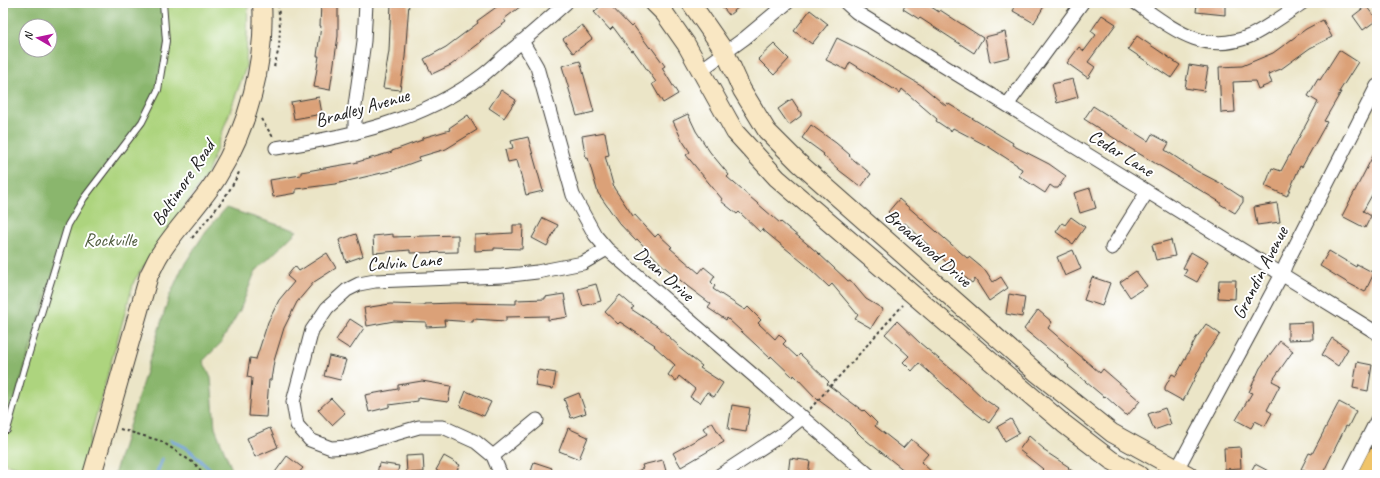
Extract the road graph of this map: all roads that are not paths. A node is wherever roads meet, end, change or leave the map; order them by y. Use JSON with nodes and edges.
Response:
{"nodes":[{"id":1,"x":163,"y":3,"type":"edge"},
{"id":2,"x":262,"y":3,"type":"edge"},
{"id":3,"x":366,"y":3,"type":"edge"},
{"id":4,"x":566,"y":3,"type":"edge"},
{"id":5,"x":654,"y":3,"type":"edge"},
{"id":6,"x":691,"y":3,"type":"edge"},
{"id":7,"x":787,"y":3,"type":"edge"},
{"id":8,"x":846,"y":3,"type":"edge"},
{"id":9,"x":1082,"y":3,"type":"edge"},
{"id":10,"x":1136,"y":3,"type":"edge"},
{"id":11,"x":1302,"y":3,"type":"edge"},
{"id":12,"x":522,"y":41,"type":"junction"},
{"id":13,"x":725,"y":52,"type":"junction"},
{"id":14,"x":701,"y":70,"type":"junction"},
{"id":15,"x":1377,"y":86,"type":"edge"},
{"id":16,"x":1007,"y":105,"type":"junction"},
{"id":17,"x":355,"y":133,"type":"junction"},
{"id":18,"x":276,"y":148,"type":"road end"},
{"id":19,"x":1148,"y":192,"type":"junction"},
{"id":20,"x":1112,"y":248,"type":"dead end"},
{"id":21,"x":607,"y":250,"type":"junction"},
{"id":22,"x":1282,"y":274,"type":"junction"},
{"id":23,"x":1377,"y":333,"type":"edge"},
{"id":24,"x":803,"y":418,"type":"junction"},
{"id":25,"x":537,"y":420,"type":"dead end"},
{"id":26,"x":1377,"y":420,"type":"edge"},
{"id":27,"x":7,"y":430,"type":"dead end"},
{"id":28,"x":493,"y":456,"type":"junction"},
{"id":29,"x":1377,"y":457,"type":"edge"},
{"id":30,"x":1180,"y":473,"type":"edge"},
{"id":31,"x":92,"y":475,"type":"edge"},
{"id":32,"x":501,"y":475,"type":"edge"},
{"id":33,"x":720,"y":475,"type":"edge"},
{"id":34,"x":869,"y":475,"type":"edge"},
{"id":35,"x":1139,"y":475,"type":"edge"},
{"id":36,"x":1349,"y":475,"type":"edge"},
{"id":37,"x":1368,"y":475,"type":"edge"}],
"edges":[{"from":1,"to":27,"type":"lane"},
{"from":2,"to":31,"type":"street","name":"Baltimore Road"},
{"from":3,"to":17,"type":"street"},
{"from":4,"to":12,"type":"street","name":"Bradley Avenue"},
{"from":5,"to":14,"type":"street"},
{"from":6,"to":13,"type":"street","name":"Broadwood Drive"},
{"from":7,"to":13,"type":"street"},
{"from":8,"to":16,"type":"street","name":"Cedar Lane"},
{"from":9,"to":16,"type":"street"},
{"from":10,"to":11,"type":"street"},
{"from":12,"to":17,"type":"street","name":"Bradley Avenue"},
{"from":12,"to":21,"type":"street","name":"Dean Drive"},
{"from":13,"to":14,"type":"street"},
{"from":13,"to":30,"type":"street","name":"Broadwood Drive"},
{"from":14,"to":35,"type":"street"},
{"from":15,"to":22,"type":"street","name":"Grandin Avenue"},
{"from":16,"to":19,"type":"street","name":"Cedar Lane"},
{"from":17,"to":18,"type":"street","name":"Bradley Avenue"},
{"from":19,"to":20,"type":"street"},
{"from":19,"to":22,"type":"street","name":"Cedar Lane"},
{"from":21,"to":24,"type":"street","name":"Dean Drive"},
{"from":21,"to":28,"type":"street","name":"Calvin Lane"},
{"from":22,"to":23,"type":"street","name":"Cedar Lane"},
{"from":22,"to":30,"type":"street","name":"Grandin Avenue"},
{"from":24,"to":33,"type":"street"},
{"from":24,"to":34,"type":"street","name":"Dean Drive"},
{"from":25,"to":28,"type":"street"},
{"from":26,"to":36,"type":"street"},
{"from":28,"to":32,"type":"street","name":"Calvin Lane"},
{"from":29,"to":37,"type":"main road"}]}
